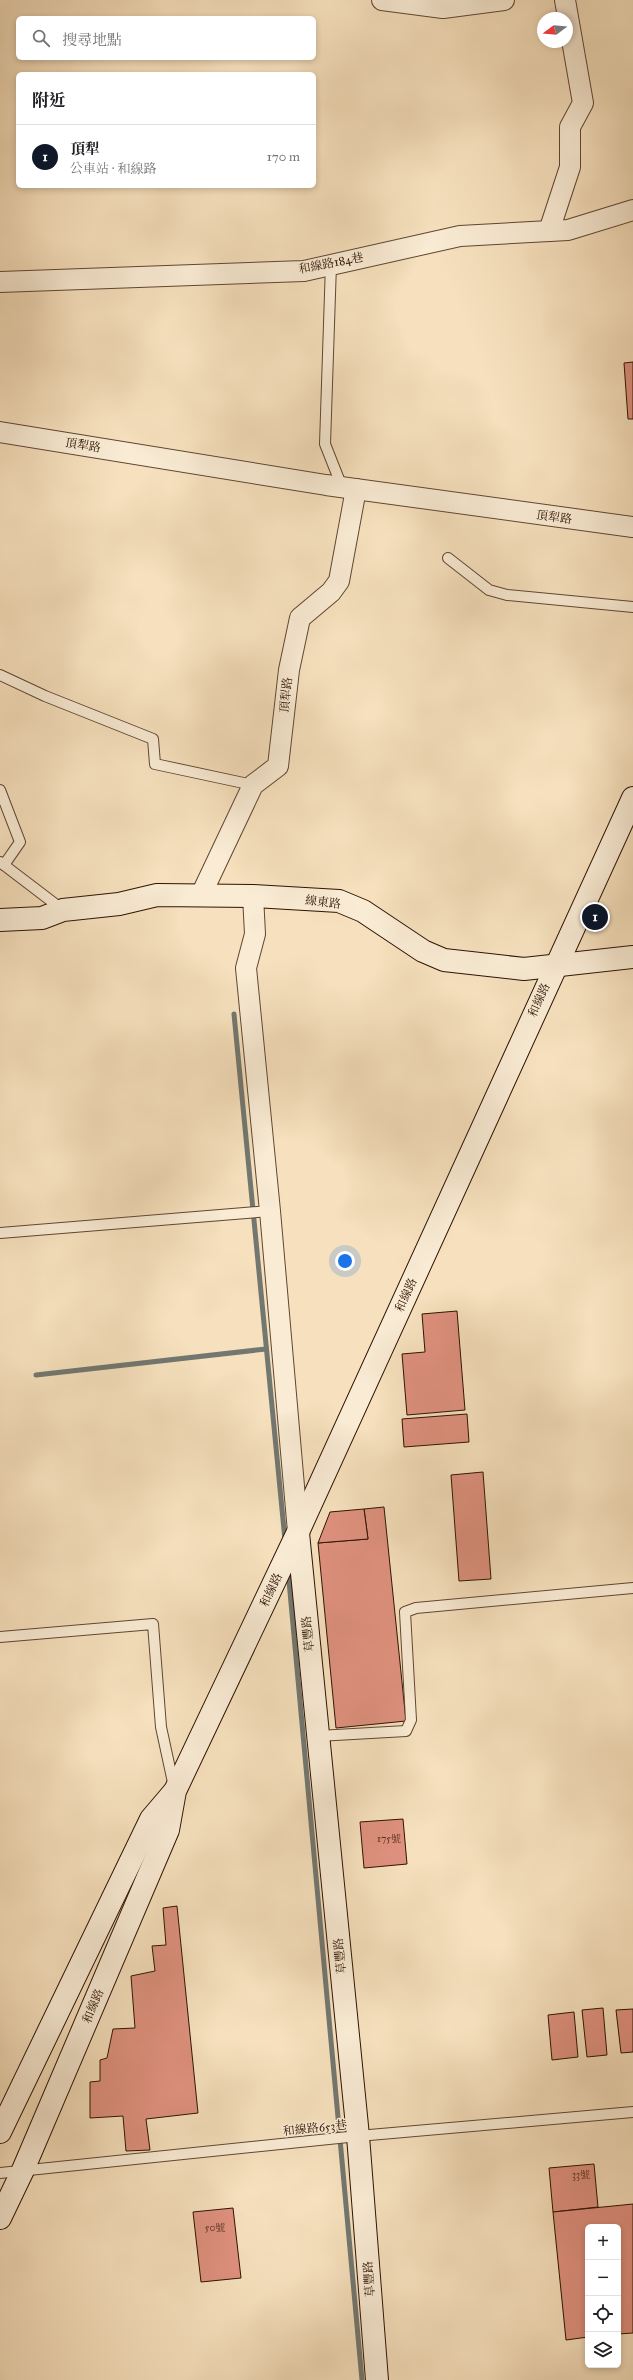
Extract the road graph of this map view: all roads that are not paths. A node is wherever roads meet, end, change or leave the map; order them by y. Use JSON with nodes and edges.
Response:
{"nodes":[{"id":1,"x":382,"y":0,"type":"edge"},
{"id":2,"x":504,"y":0,"type":"edge"},
{"id":3,"x":565,"y":0,"type":"edge"},
{"id":4,"x":633,"y":210,"type":"edge"},
{"id":5,"x":549,"y":231,"type":"junction"},
{"id":6,"x":331,"y":264,"type":"junction"},
{"id":7,"x":0,"y":282,"type":"edge"},
{"id":8,"x":0,"y":432,"type":"edge"},
{"id":9,"x":349,"y":488,"type":"junction"},
{"id":10,"x":633,"y":528,"type":"edge"},
{"id":11,"x":448,"y":558,"type":"dead end"},
{"id":12,"x":633,"y":607,"type":"edge"},
{"id":13,"x":0,"y":675,"type":"edge"},
{"id":14,"x":253,"y":785,"type":"junction"},
{"id":15,"x":0,"y":790,"type":"edge"},
{"id":16,"x":633,"y":798,"type":"edge"},
{"id":17,"x":2,"y":864,"type":"edge"},
{"id":18,"x":201,"y":896,"type":"junction"},
{"id":19,"x":253,"y":896,"type":"junction"},
{"id":20,"x":63,"y":910,"type":"junction"},
{"id":21,"x":0,"y":920,"type":"edge"},
{"id":22,"x":633,"y":957,"type":"edge"},
{"id":23,"x":555,"y":966,"type":"junction"},
{"id":24,"x":270,"y":1211,"type":"junction"},
{"id":25,"x":0,"y":1233,"type":"edge"},
{"id":26,"x":298,"y":1532,"type":"junction"},
{"id":27,"x":633,"y":1588,"type":"edge"},
{"id":28,"x":0,"y":1637,"type":"edge"},
{"id":29,"x":318,"y":1736,"type":"junction"},
{"id":30,"x":175,"y":1791,"type":"junction"},
{"id":31,"x":633,"y":2112,"type":"edge"},
{"id":32,"x":0,"y":2132,"type":"edge"},
{"id":33,"x":358,"y":2136,"type":"junction"},
{"id":34,"x":23,"y":2170,"type":"junction"},
{"id":35,"x":0,"y":2173,"type":"edge"},
{"id":36,"x":0,"y":2218,"type":"edge"},
{"id":37,"x":377,"y":2380,"type":"edge"}],
"edges":[{"from":1,"to":2,"type":"street"},
{"from":3,"to":5,"type":"street"},
{"from":4,"to":5,"type":"street","name":"和線路184巷"},
{"from":5,"to":6,"type":"street","name":"和線路184巷"},
{"from":6,"to":7,"type":"street","name":"和線路184巷"},
{"from":6,"to":9,"type":"lane"},
{"from":8,"to":9,"type":"street","name":"頂犁路"},
{"from":9,"to":10,"type":"street","name":"頂犁路"},
{"from":9,"to":14,"type":"street","name":"頂犁路"},
{"from":11,"to":12,"type":"lane"},
{"from":13,"to":14,"type":"lane"},
{"from":14,"to":18,"type":"street","name":"頂犁路"},
{"from":15,"to":17,"type":"lane"},
{"from":16,"to":23,"type":"main road","name":"和線路"},
{"from":17,"to":20,"type":"lane"},
{"from":18,"to":19,"type":"main road","name":"線東路"},
{"from":18,"to":20,"type":"main road","name":"線東路"},
{"from":19,"to":23,"type":"main road","name":"線東路"},
{"from":19,"to":24,"type":"street"},
{"from":20,"to":21,"type":"main road","name":"線東路"},
{"from":22,"to":23,"type":"main road","name":"線東路"},
{"from":23,"to":26,"type":"main road","name":"和線路"},
{"from":24,"to":25,"type":"lane"},
{"from":24,"to":26,"type":"street"},
{"from":26,"to":29,"type":"main road","name":"草豐路"},
{"from":26,"to":30,"type":"main road","name":"和線路"},
{"from":27,"to":29,"type":"lane"},
{"from":28,"to":30,"type":"lane"},
{"from":29,"to":33,"type":"main road","name":"草豐路"},
{"from":30,"to":32,"type":"main road","name":"和線路"},
{"from":30,"to":34,"type":"main road","name":"和線路"},
{"from":31,"to":33,"type":"lane","name":"和線路653巷"},
{"from":33,"to":34,"type":"lane","name":"和線路653巷"},
{"from":33,"to":37,"type":"main road","name":"草豐路"},
{"from":34,"to":35,"type":"lane","name":"和線路653巷"},
{"from":34,"to":36,"type":"main road","name":"和線路"}]}
